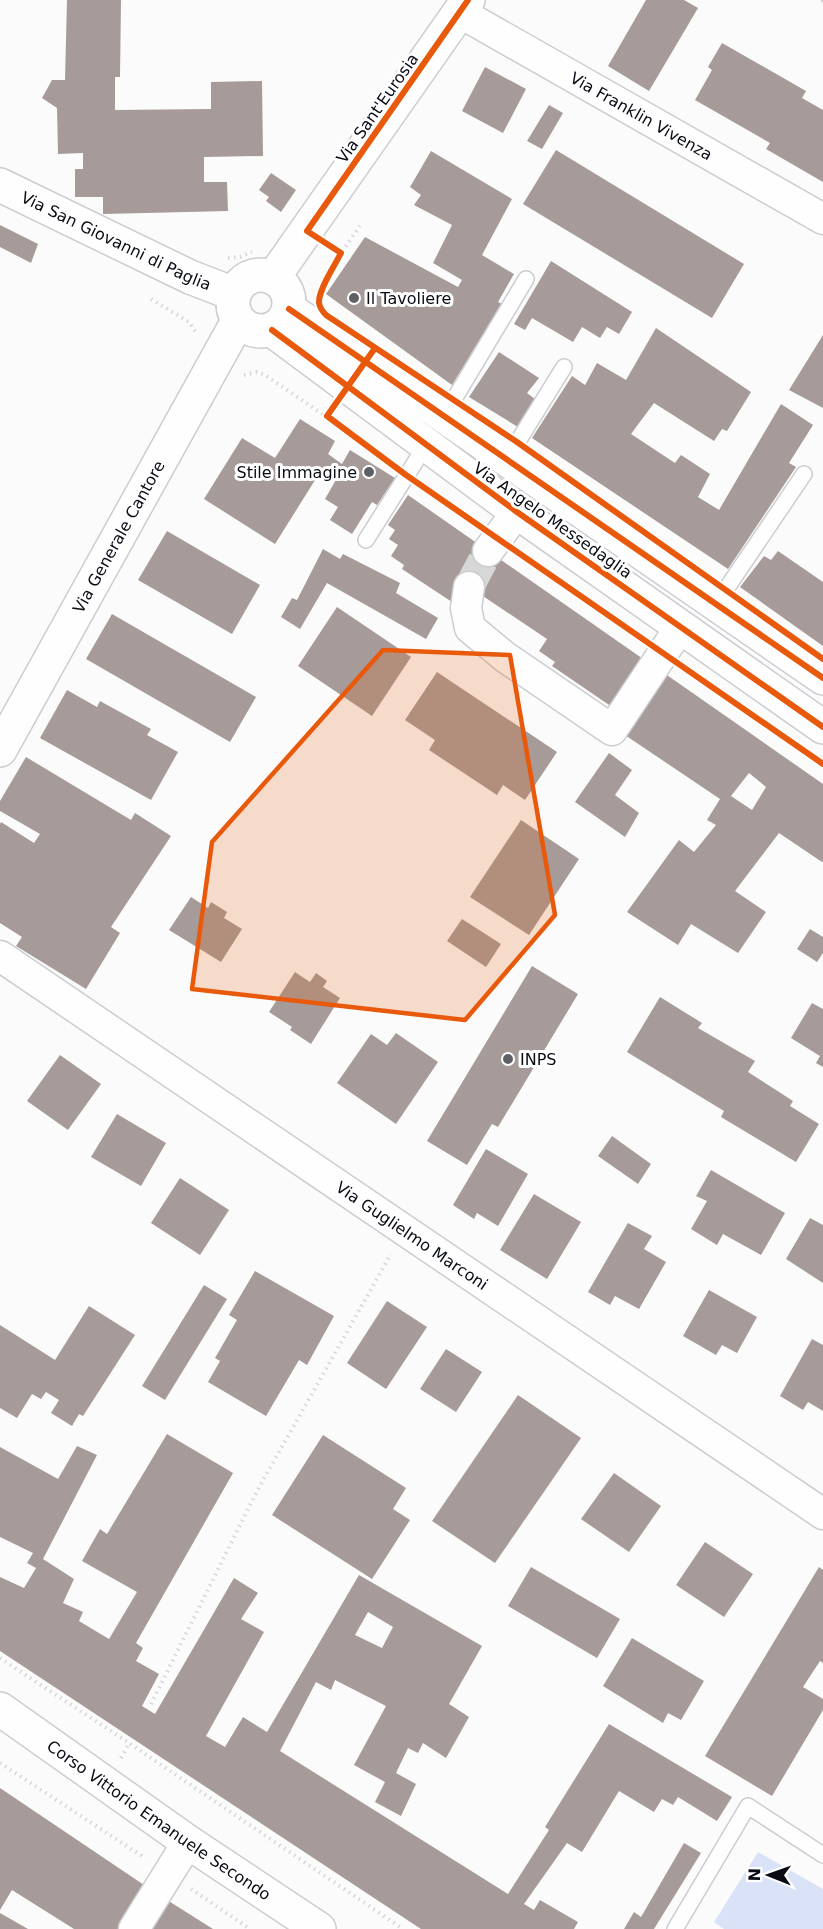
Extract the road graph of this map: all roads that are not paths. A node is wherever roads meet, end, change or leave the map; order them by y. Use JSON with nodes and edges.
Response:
{"nodes":[{"id":1,"x":464,"y":6,"type":"edge"},
{"id":2,"x":0,"y":185,"type":"edge"},
{"id":3,"x":823,"y":219,"type":"edge"},
{"id":4,"x":265,"y":264,"type":"junction"},
{"id":5,"x":526,"y":279,"type":"dead end"},
{"id":6,"x":236,"y":307,"type":"junction"},
{"id":7,"x":280,"y":319,"type":"junction"},
{"id":8,"x":564,"y":367,"type":"dead end"},
{"id":9,"x":444,"y":416,"type":"junction"},
{"id":10,"x":426,"y":445,"type":"junction"},
{"id":11,"x":507,"y":459,"type":"junction"},
{"id":12,"x":804,"y":474,"type":"dead end"},
{"id":13,"x":517,"y":512,"type":"junction"},
{"id":14,"x":366,"y":540,"type":"dead end"},
{"id":15,"x":488,"y":551,"type":"tunnel mouth"},
{"id":16,"x":469,"y":587,"type":"tunnel mouth"},
{"id":17,"x":716,"y":604,"type":"junction"},
{"id":18,"x":681,"y":626,"type":"junction"},
{"id":19,"x":823,"y":678,"type":"edge"},
{"id":20,"x":823,"y":727,"type":"edge"},
{"id":21,"x":0,"y":750,"type":"edge"},
{"id":22,"x":0,"y":956,"type":"edge"},
{"id":23,"x":823,"y":1514,"type":"edge"},
{"id":24,"x":0,"y":1709,"type":"edge"},
{"id":25,"x":188,"y":1842,"type":"junction"},
{"id":26,"x":823,"y":1855,"type":"edge"},
{"id":27,"x":134,"y":1929,"type":"edge"},
{"id":28,"x":320,"y":1929,"type":"edge"},
{"id":29,"x":675,"y":1929,"type":"edge"}],
"edges":[{"from":1,"to":3,"type":"street","name":"Via Franklin Vivenza"},
{"from":1,"to":4,"type":"main road","name":"Via Sant'Eurosia"},
{"from":2,"to":6,"type":"main road","name":"Via San Giovanni di Paglia"},
{"from":4,"to":6,"type":"main road"},
{"from":4,"to":7,"type":"main road"},
{"from":5,"to":9,"type":"lane"},
{"from":6,"to":7,"type":"main road"},
{"from":6,"to":21,"type":"main road","name":"Via Generale Cantore"},
{"from":7,"to":9,"type":"main road","name":"Via Angelo Messedaglia"},
{"from":7,"to":10,"type":"main road","name":"Via Angelo Messedaglia"},
{"from":8,"to":11,"type":"lane"},
{"from":9,"to":11,"type":"main road","name":"Via Angelo Messedaglia"},
{"from":10,"to":13,"type":"main road","name":"Via Angelo Messedaglia"},
{"from":10,"to":14,"type":"lane"},
{"from":11,"to":17,"type":"main road","name":"Via Angelo Messedaglia"},
{"from":12,"to":17,"type":"lane"},
{"from":13,"to":15,"type":"street","name":"Via Angelo Messedaglia"},
{"from":13,"to":18,"type":"main road","name":"Via Angelo Messedaglia"},
{"from":16,"to":18,"type":"street"},
{"from":17,"to":19,"type":"main road","name":"Via Angelo Messedaglia"},
{"from":18,"to":20,"type":"main road","name":"Via Angelo Messedaglia"},
{"from":22,"to":23,"type":"street","name":"Via Guglielmo Marconi"},
{"from":24,"to":25,"type":"main road","name":"Corso Vittorio Emanuele Secondo"},
{"from":25,"to":27,"type":"street"},
{"from":25,"to":28,"type":"main road","name":"Corso Vittorio Emanuele Secondo"},
{"from":26,"to":29,"type":"lane"}]}
